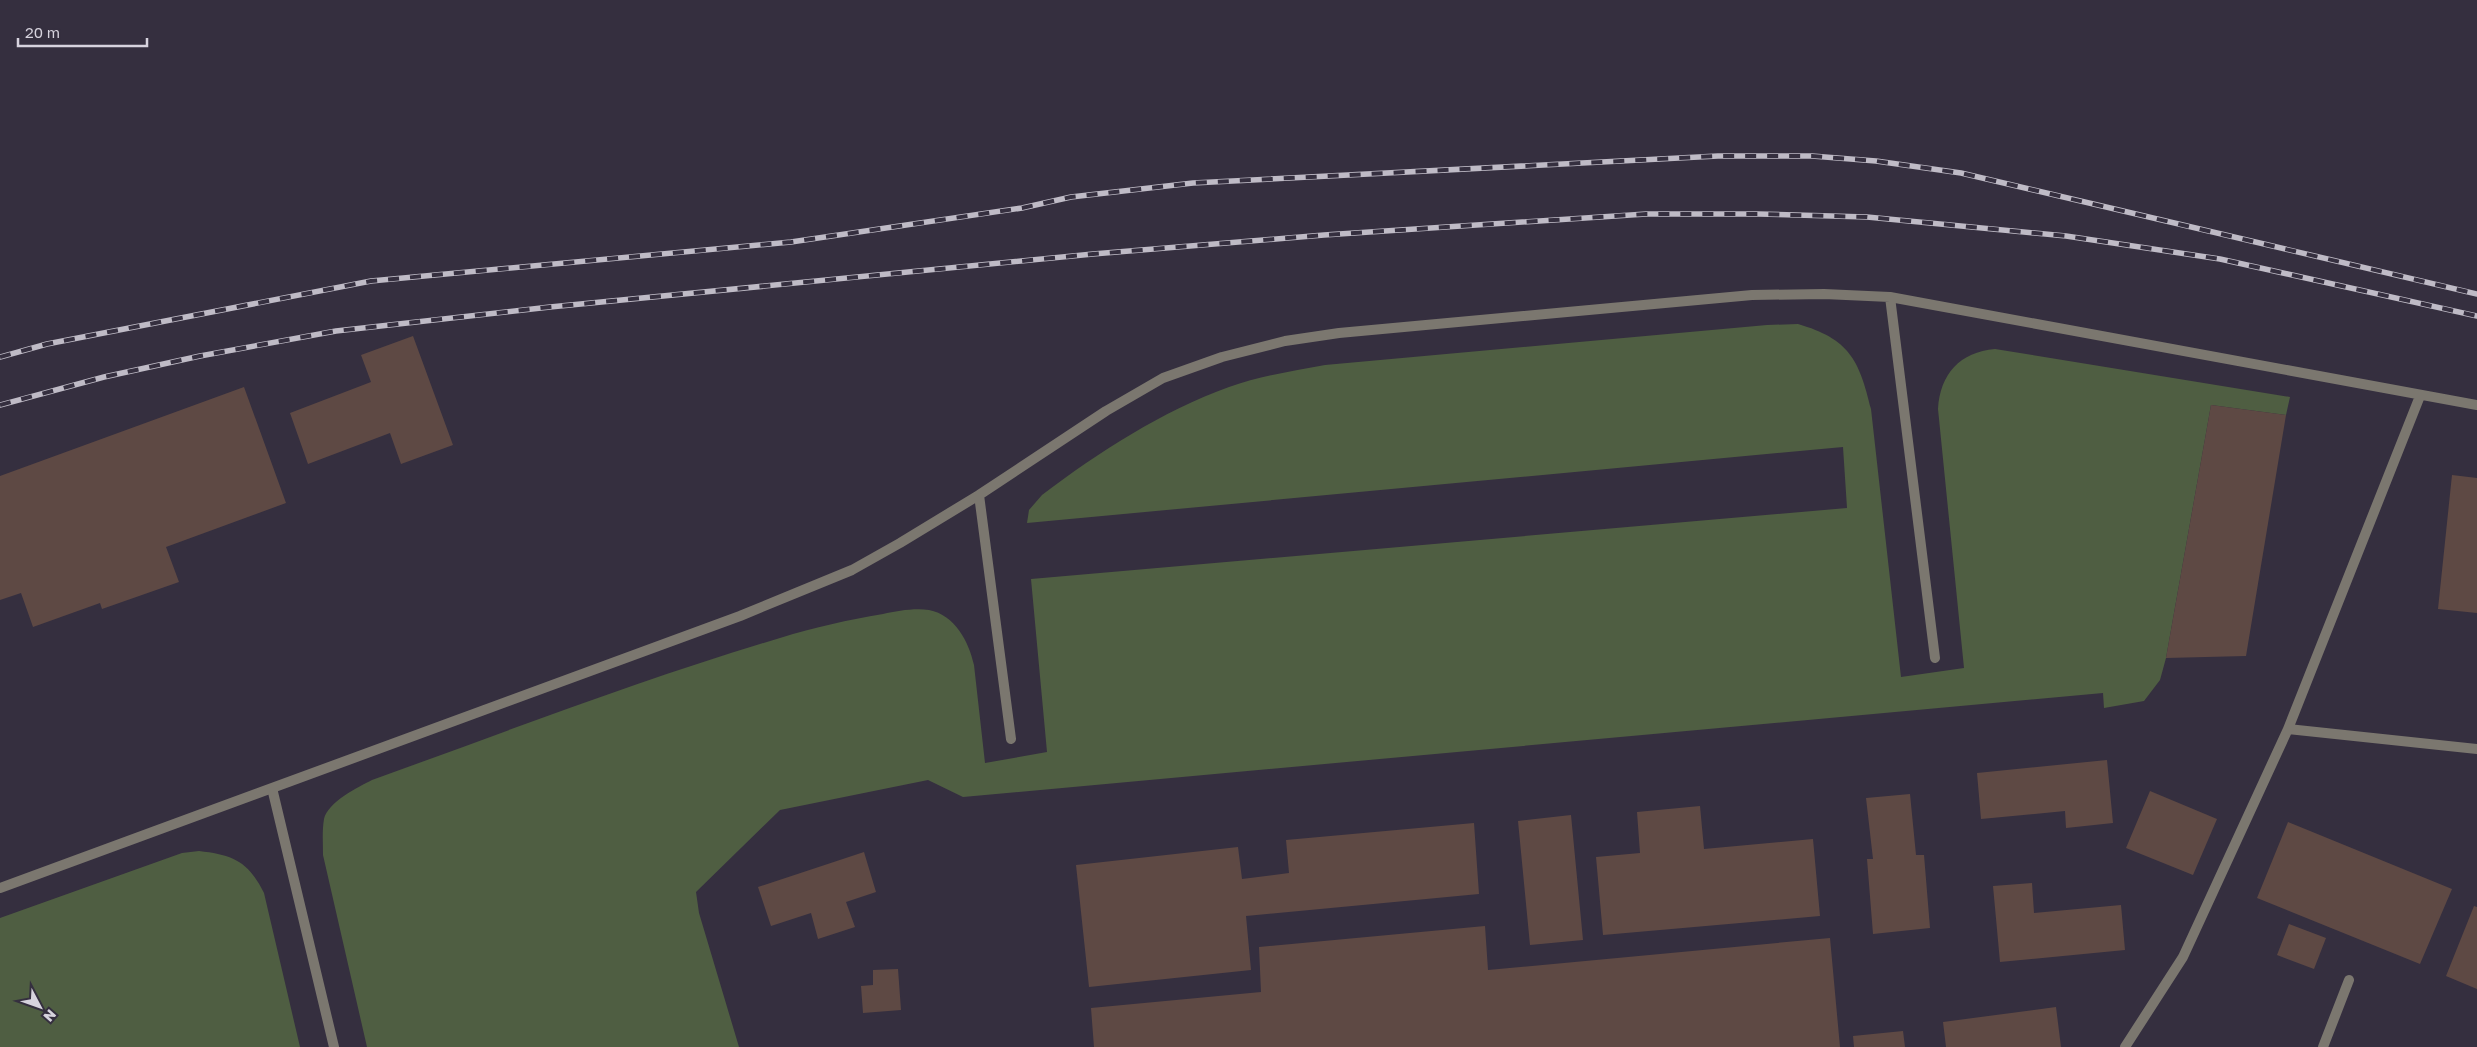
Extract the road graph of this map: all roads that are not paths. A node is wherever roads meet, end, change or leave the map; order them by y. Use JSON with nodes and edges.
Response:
{"nodes":[{"id":1,"x":1890,"y":297,"type":"junction"},
{"id":2,"x":2420,"y":396,"type":"junction"},
{"id":3,"x":2477,"y":405,"type":"edge"},
{"id":4,"x":979,"y":495,"type":"junction"},
{"id":5,"x":1935,"y":658,"type":"dead end"},
{"id":6,"x":2288,"y":729,"type":"junction"},
{"id":7,"x":1011,"y":739,"type":"dead end"},
{"id":8,"x":2477,"y":749,"type":"edge"},
{"id":9,"x":272,"y":788,"type":"junction"},
{"id":10,"x":0,"y":888,"type":"edge"},
{"id":11,"x":2350,"y":980,"type":"dead end"},
{"id":12,"x":334,"y":1047,"type":"edge"},
{"id":13,"x":2124,"y":1047,"type":"edge"},
{"id":14,"x":2323,"y":1047,"type":"edge"}],
"edges":[{"from":1,"to":2,"type":"lane"},
{"from":1,"to":4,"type":"lane"},
{"from":1,"to":5,"type":"lane"},
{"from":2,"to":3,"type":"lane"},
{"from":2,"to":6,"type":"lane"},
{"from":4,"to":7,"type":"lane"},
{"from":4,"to":9,"type":"lane"},
{"from":6,"to":8,"type":"lane"},
{"from":6,"to":13,"type":"lane"},
{"from":9,"to":10,"type":"lane"},
{"from":9,"to":12,"type":"lane"},
{"from":11,"to":14,"type":"lane"}]}
